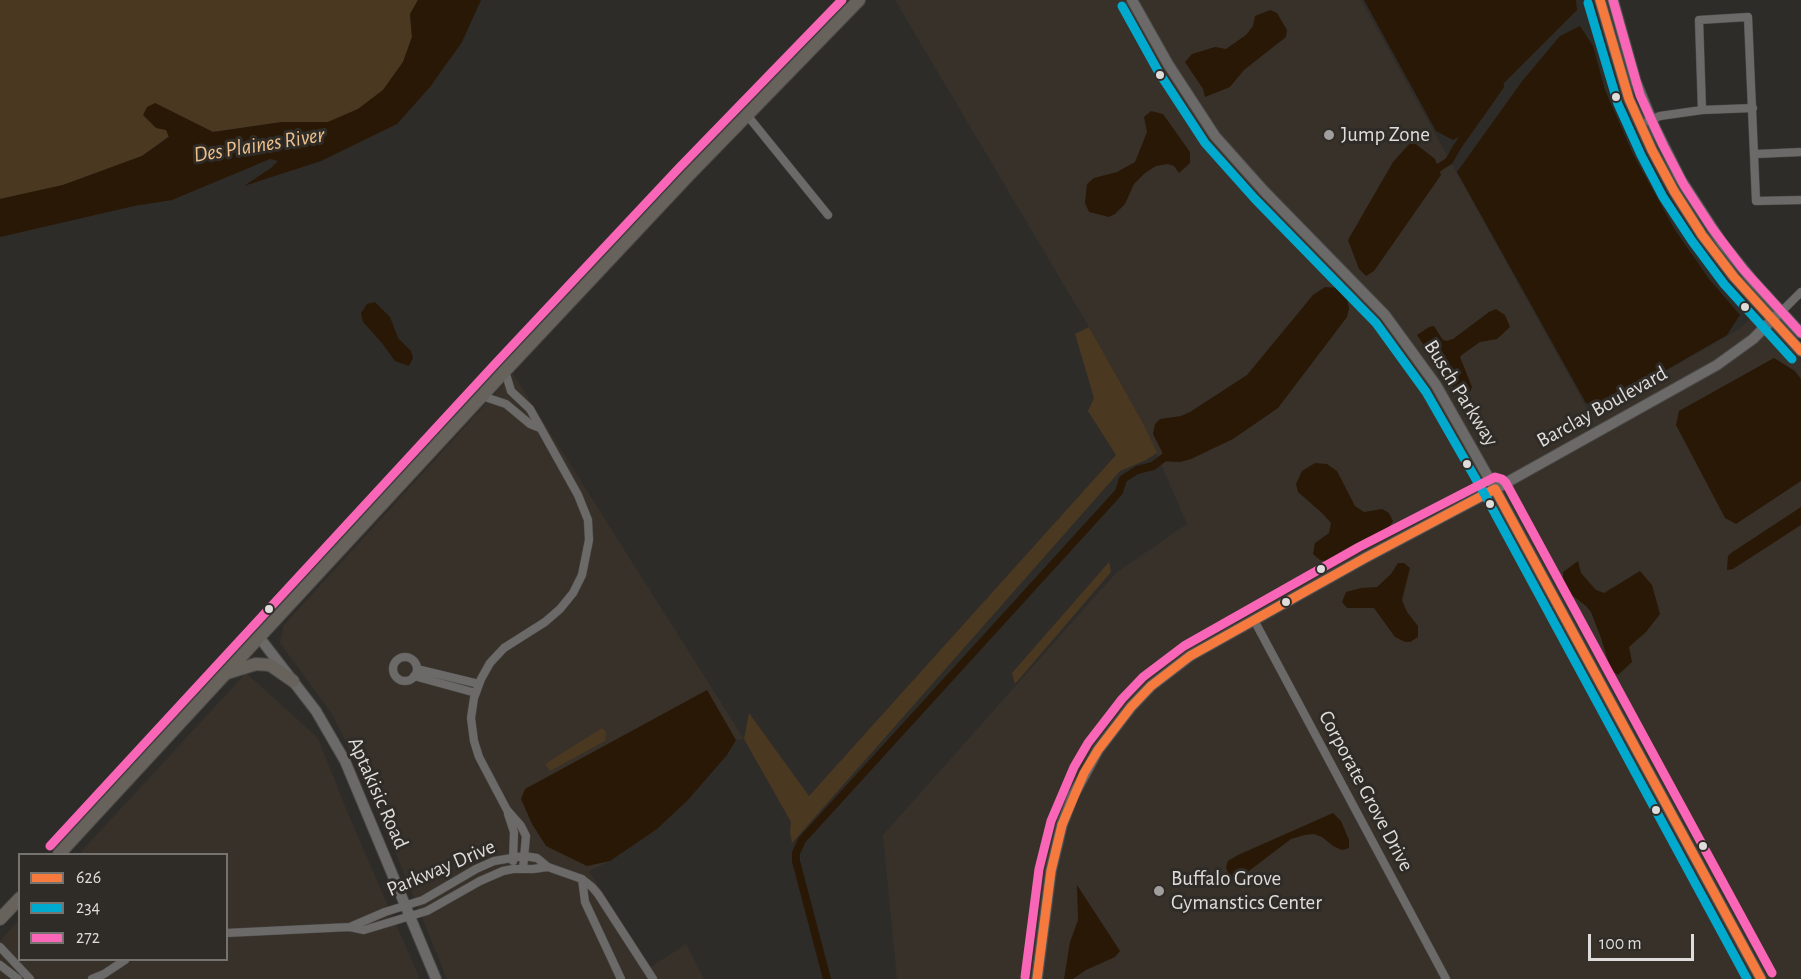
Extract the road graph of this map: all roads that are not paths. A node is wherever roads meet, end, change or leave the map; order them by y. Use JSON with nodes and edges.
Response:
{"nodes":[{"id":1,"x":859,"y":0,"type":"edge"},
{"id":2,"x":1132,"y":0,"type":"edge"},
{"id":3,"x":1600,"y":0,"type":"edge"},
{"id":4,"x":1613,"y":0,"type":"edge"},
{"id":5,"x":1753,"y":108,"type":"junction"},
{"id":6,"x":1702,"y":110,"type":"junction"},
{"id":7,"x":747,"y":115,"type":"junction"},
{"id":8,"x":1652,"y":120,"type":"junction"},
{"id":9,"x":1640,"y":124,"type":"junction"},
{"id":10,"x":1801,"y":152,"type":"edge"},
{"id":11,"x":1756,"y":154,"type":"junction"},
{"id":12,"x":1801,"y":200,"type":"edge"},
{"id":13,"x":828,"y":215,"type":"dead end"},
{"id":14,"x":1801,"y":292,"type":"edge"},
{"id":15,"x":1781,"y":312,"type":"junction"},
{"id":16,"x":1772,"y":321,"type":"junction"},
{"id":17,"x":1801,"y":333,"type":"edge"},
{"id":18,"x":1801,"y":351,"type":"edge"},
{"id":19,"x":505,"y":370,"type":"junction"},
{"id":20,"x":482,"y":396,"type":"junction"},
{"id":21,"x":540,"y":428,"type":"junction"},
{"id":22,"x":1495,"y":489,"type":"junction"},
{"id":23,"x":1254,"y":620,"type":"junction"},
{"id":24,"x":259,"y":637,"type":"junction"},
{"id":25,"x":226,"y":673,"type":"junction"},
{"id":26,"x":416,"y":673,"type":"dead end"},
{"id":27,"x":293,"y":681,"type":"junction"},
{"id":28,"x":477,"y":689,"type":"junction"},
{"id":29,"x":507,"y":810,"type":"junction"},
{"id":30,"x":61,"y":853,"type":"edge"},
{"id":31,"x":524,"y":856,"type":"junction"},
{"id":32,"x":513,"y":858,"type":"junction"},
{"id":33,"x":548,"y":867,"type":"junction"},
{"id":34,"x":513,"y":869,"type":"junction"},
{"id":35,"x":523,"y":869,"type":"junction"},
{"id":36,"x":582,"y":879,"type":"junction"},
{"id":37,"x":18,"y":900,"type":"edge"},
{"id":38,"x":404,"y":905,"type":"junction"},
{"id":39,"x":410,"y":918,"type":"junction"},
{"id":40,"x":0,"y":919,"type":"edge"},
{"id":41,"x":350,"y":927,"type":"junction"},
{"id":42,"x":228,"y":933,"type":"edge"},
{"id":43,"x":0,"y":947,"type":"edge"},
{"id":44,"x":124,"y":961,"type":"edge"},
{"id":45,"x":0,"y":966,"type":"edge"},
{"id":46,"x":18,"y":979,"type":"edge"},
{"id":47,"x":30,"y":979,"type":"edge"},
{"id":48,"x":92,"y":979,"type":"edge"},
{"id":49,"x":436,"y":979,"type":"edge"},
{"id":50,"x":621,"y":979,"type":"edge"},
{"id":51,"x":653,"y":979,"type":"edge"},
{"id":52,"x":1037,"y":979,"type":"edge"},
{"id":53,"x":1446,"y":979,"type":"edge"},
{"id":54,"x":1761,"y":979,"type":"edge"}],
"edges":[{"from":1,"to":7,"type":"main road"},
{"from":2,"to":22,"type":"street","name":"Busch Parkway"},
{"from":3,"to":9,"type":"street"},
{"from":4,"to":8,"type":"street"},
{"from":5,"to":6,"type":"street"},
{"from":5,"to":6,"type":"street"},
{"from":5,"to":11,"type":"street"},
{"from":6,"to":8,"type":"street"},
{"from":7,"to":13,"type":"street"},
{"from":7,"to":19,"type":"main road"},
{"from":8,"to":9,"type":"street"},
{"from":8,"to":15,"type":"street"},
{"from":9,"to":16,"type":"street"},
{"from":10,"to":11,"type":"street"},
{"from":11,"to":12,"type":"street"},
{"from":14,"to":15,"type":"street"},
{"from":15,"to":16,"type":"street","name":"Barclay Boulevard"},
{"from":15,"to":17,"type":"street"},
{"from":16,"to":18,"type":"street"},
{"from":16,"to":22,"type":"street","name":"Barclay Boulevard"},
{"from":19,"to":20,"type":"main road"},
{"from":19,"to":21,"type":"street","name":"Parkway Drive"},
{"from":20,"to":21,"type":"street","name":"Parkway Drive"},
{"from":20,"to":24,"type":"main road"},
{"from":21,"to":28,"type":"street","name":"Parkway Drive"},
{"from":22,"to":23,"type":"street","name":"Barclay Boulevard"},
{"from":22,"to":54,"type":"street","name":"Busch Parkway"},
{"from":23,"to":52,"type":"street","name":"Barclay Boulevard"},
{"from":23,"to":53,"type":"street","name":"Corporate Grove Drive"},
{"from":24,"to":25,"type":"main road"},
{"from":24,"to":27,"type":"street","name":"Aptakisic Road"},
{"from":25,"to":27,"type":"main road"},
{"from":25,"to":30,"type":"main road"},
{"from":26,"to":28,"type":"street"},
{"from":27,"to":38,"type":"street","name":"Aptakisic Road"},
{"from":28,"to":29,"type":"street","name":"Parkway Drive"},
{"from":29,"to":31,"type":"street","name":"Parkway Drive"},
{"from":29,"to":32,"type":"street","name":"Parkway Drive"},
{"from":31,"to":32,"type":"street","name":"Parkway Drive"},
{"from":31,"to":33,"type":"street","name":"Parkway Drive"},
{"from":31,"to":35,"type":"street","name":"Parkway Drive"},
{"from":32,"to":34,"type":"street","name":"Parkway Drive"},
{"from":32,"to":38,"type":"street","name":"Parkway Drive"},
{"from":33,"to":35,"type":"street","name":"Parkway Drive"},
{"from":33,"to":36,"type":"street","name":"Parkway Drive"},
{"from":34,"to":35,"type":"street","name":"Parkway Drive"},
{"from":34,"to":39,"type":"street","name":"Parkway Drive"},
{"from":36,"to":50,"type":"street"},
{"from":36,"to":51,"type":"street","name":"Parkway Drive"},
{"from":37,"to":40,"type":"main road"},
{"from":38,"to":39,"type":"street","name":"Aptakisic Road"},
{"from":38,"to":41,"type":"street","name":"Parkway Drive"},
{"from":39,"to":41,"type":"street","name":"Parkway Drive"},
{"from":39,"to":49,"type":"street","name":"Aptakisic Road"},
{"from":41,"to":42,"type":"street","name":"Parkway Drive"},
{"from":43,"to":47,"type":"street"},
{"from":44,"to":48,"type":"street"},
{"from":45,"to":46,"type":"street"}]}
